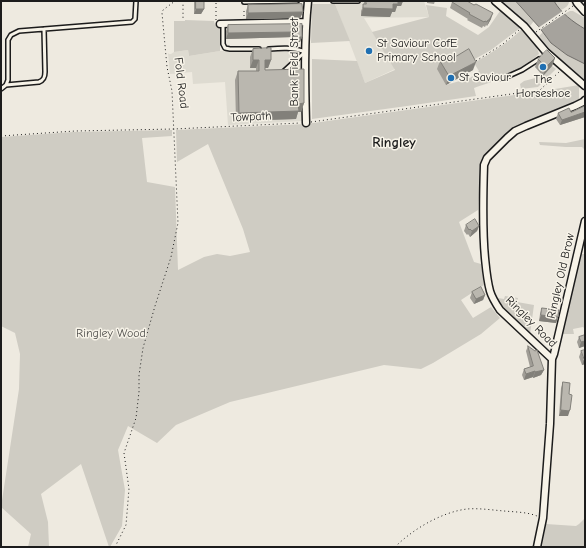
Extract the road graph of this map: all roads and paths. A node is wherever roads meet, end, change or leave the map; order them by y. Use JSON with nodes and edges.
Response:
{"nodes":[{"id":1,"x":136,"y":1,"type":"edge"},
{"id":2,"x":175,"y":1,"type":"edge"},
{"id":3,"x":182,"y":1,"type":"edge"},
{"id":4,"x":216,"y":1,"type":"edge"},
{"id":5,"x":297,"y":1,"type":"edge"},
{"id":6,"x":308,"y":1,"type":"edge"},
{"id":7,"x":333,"y":1,"type":"edge"},
{"id":8,"x":358,"y":1,"type":"edge"},
{"id":9,"x":495,"y":1,"type":"edge"},
{"id":10,"x":244,"y":2,"type":"joint"},
{"id":11,"x":576,"y":2,"type":"edge"},
{"id":12,"x":568,"y":9,"type":"dead end"},
{"id":13,"x":585,"y":12,"type":"edge"},
{"id":14,"x":183,"y":19,"type":"dead end"},
{"id":15,"x":305,"y":22,"type":"junction"},
{"id":16,"x":243,"y":23,"type":"junction"},
{"id":17,"x":222,"y":24,"type":"junction"},
{"id":18,"x":524,"y":26,"type":"junction"},
{"id":19,"x":44,"y":29,"type":"junction"},
{"id":20,"x":539,"y":29,"type":"dead end"},
{"id":21,"x":260,"y":49,"type":"edge"},
{"id":22,"x":267,"y":49,"type":"edge"},
{"id":23,"x":305,"y":52,"type":"junction"},
{"id":24,"x":546,"y":52,"type":"junction"},
{"id":25,"x":475,"y":61,"type":"edge"},
{"id":26,"x":563,"y":68,"type":"junction"},
{"id":27,"x":277,"y":73,"type":"edge"},
{"id":28,"x":502,"y":80,"type":"dead end"},
{"id":29,"x":6,"y":85,"type":"junction"},
{"id":30,"x":585,"y":86,"type":"edge"},
{"id":31,"x":1,"y":89,"type":"edge"},
{"id":32,"x":585,"y":100,"type":"edge"},
{"id":33,"x":306,"y":122,"type":"junction"},
{"id":34,"x":174,"y":129,"type":"junction"},
{"id":35,"x":1,"y":136,"type":"edge"},
{"id":36,"x":585,"y":221,"type":"edge"},
{"id":37,"x":552,"y":359,"type":"junction"},
{"id":38,"x":543,"y":518,"type":"junction"},
{"id":39,"x":115,"y":547,"type":"edge"},
{"id":40,"x":395,"y":547,"type":"edge"},
{"id":41,"x":537,"y":547,"type":"edge"}],
"edges":[{"from":1,"to":19,"type":"lane"},
{"from":2,"to":34,"type":"path","name":"Fold Road"},
{"from":3,"to":14,"type":"path"},
{"from":4,"to":17,"type":"path"},
{"from":5,"to":10,"type":"lane"},
{"from":6,"to":15,"type":"street","name":"Bank Field Street"},
{"from":7,"to":8,"type":"lane"},
{"from":9,"to":18,"type":"street"},
{"from":10,"to":16,"type":"path"},
{"from":11,"to":13,"type":"street"},
{"from":12,"to":20,"type":"path"},
{"from":15,"to":16,"type":"street"},
{"from":15,"to":23,"type":"street","name":"Bank Field Street"},
{"from":16,"to":17,"type":"street"},
{"from":17,"to":21,"type":"lane"},
{"from":18,"to":24,"type":"street"},
{"from":18,"to":25,"type":"path"},
{"from":19,"to":29,"type":"lane"},
{"from":19,"to":29,"type":"lane"},
{"from":22,"to":23,"type":"lane"},
{"from":23,"to":27,"type":"lane"},
{"from":23,"to":33,"type":"street","name":"Bank Field Street"},
{"from":24,"to":26,"type":"street"},
{"from":24,"to":28,"type":"lane"},
{"from":26,"to":30,"type":"street"},
{"from":26,"to":33,"type":"path","name":"Towpath"},
{"from":29,"to":31,"type":"lane"},
{"from":32,"to":37,"type":"street","name":"Ringley Road"},
{"from":33,"to":34,"type":"path","name":"Towpath"},
{"from":34,"to":35,"type":"path","name":"Towpath"},
{"from":34,"to":39,"type":"path","name":"Fold Road"},
{"from":36,"to":37,"type":"street","name":"Ringley Old Brow"},
{"from":37,"to":38,"type":"street","name":"Ringley Road"},
{"from":38,"to":40,"type":"path"},
{"from":38,"to":41,"type":"street","name":"Ringley Road"}]}
